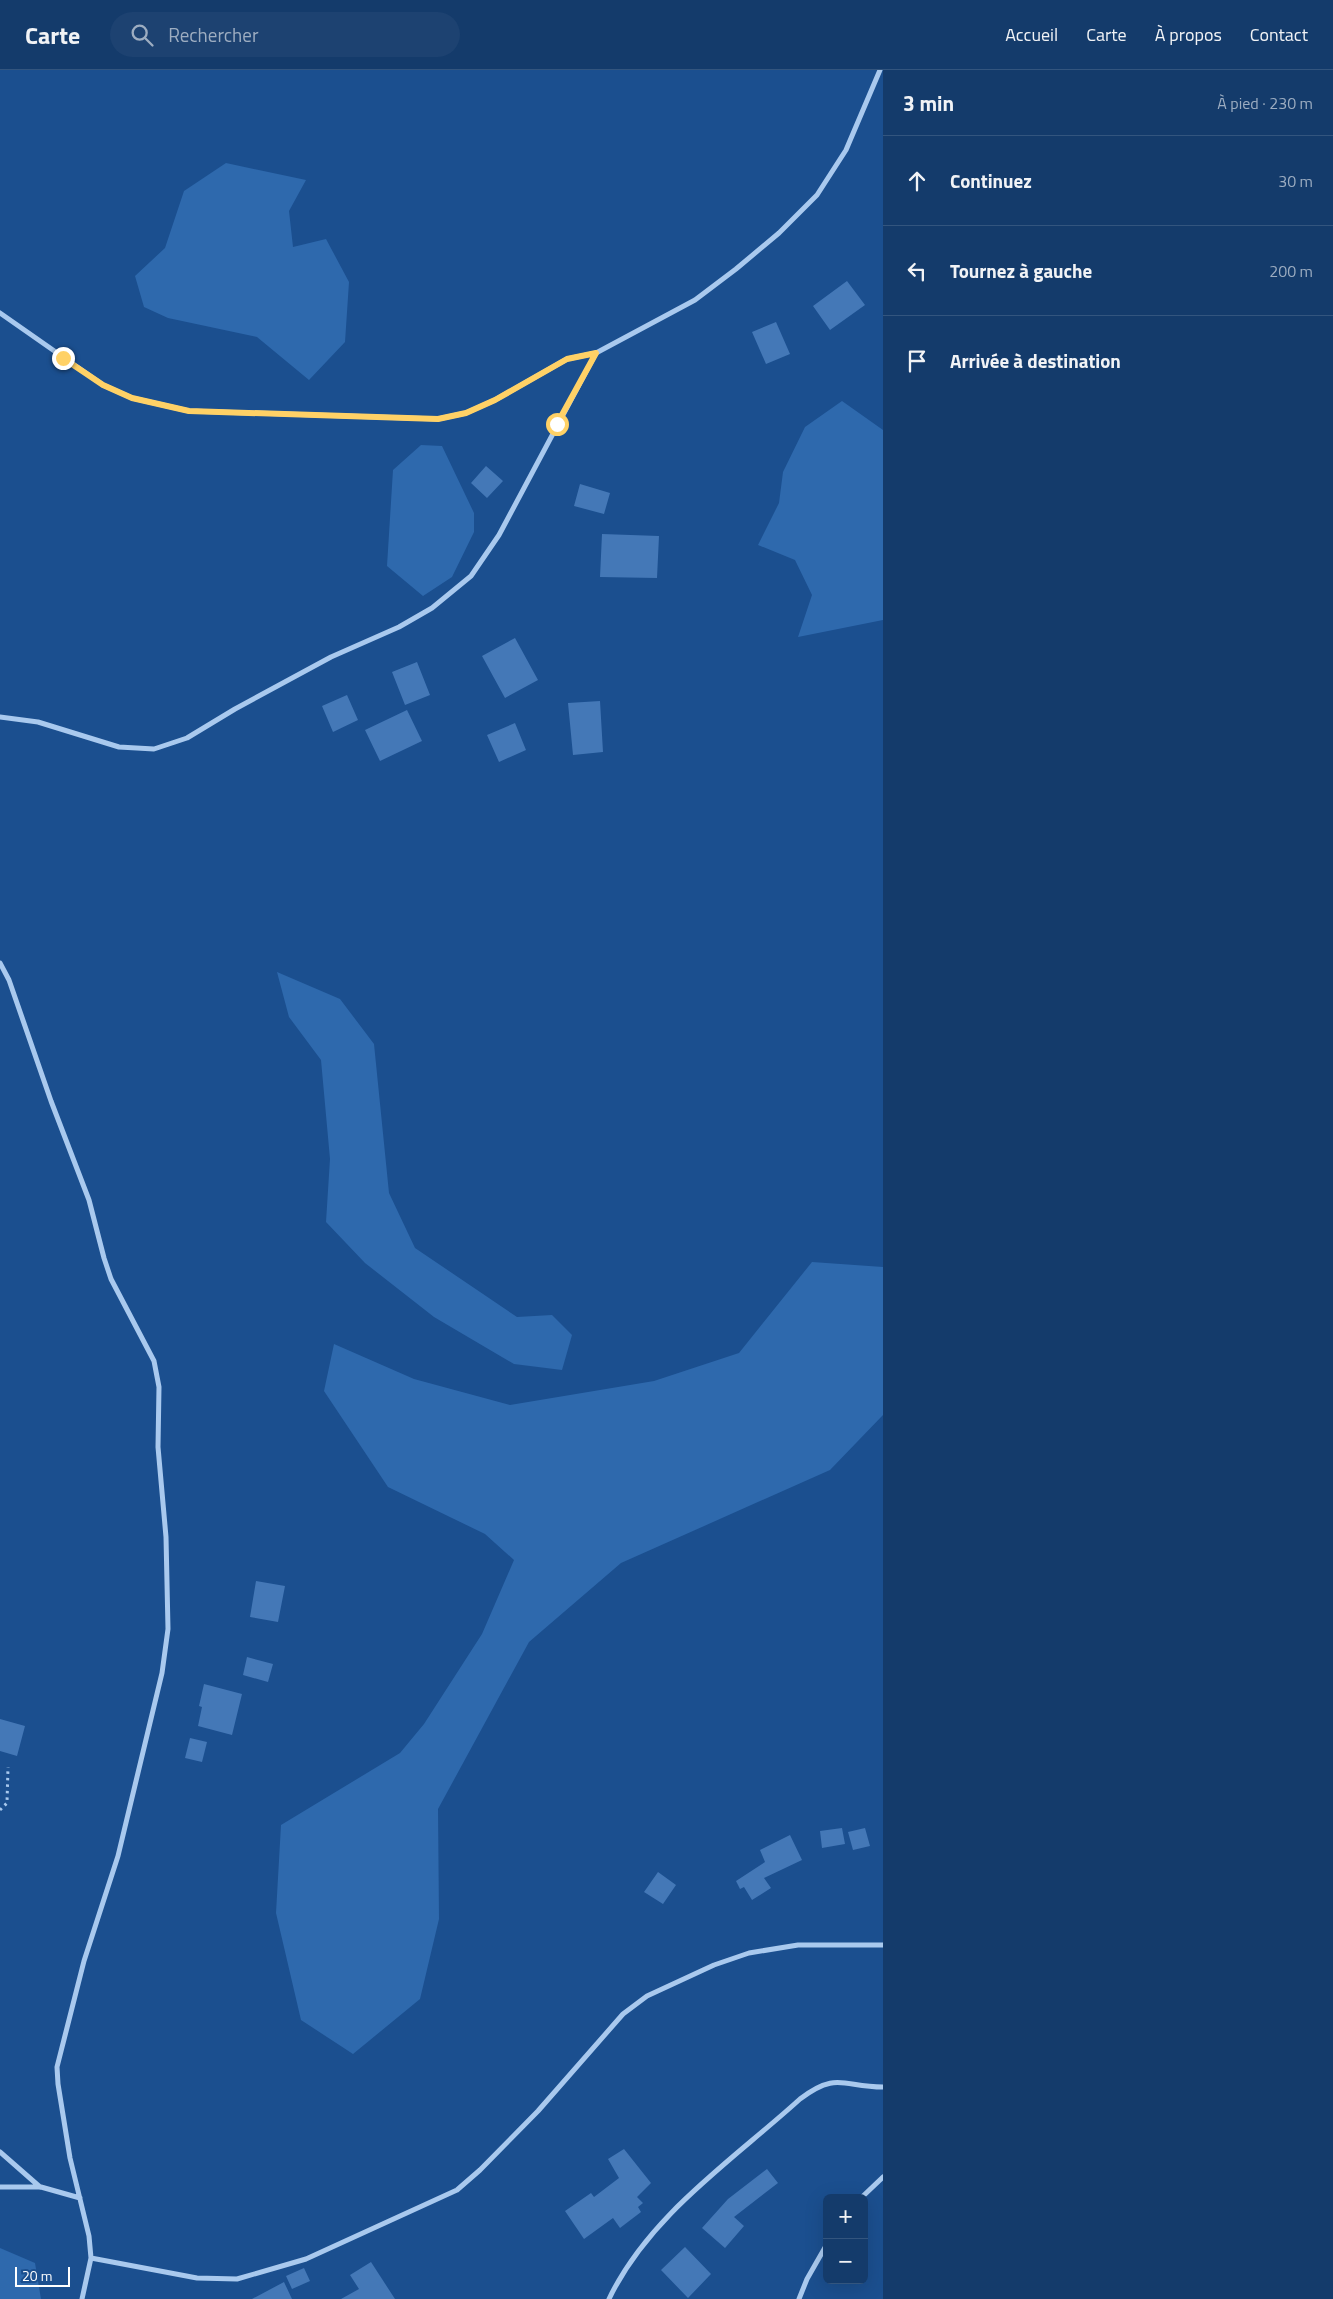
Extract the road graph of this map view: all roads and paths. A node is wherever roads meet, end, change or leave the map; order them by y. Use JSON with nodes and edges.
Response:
{"nodes":[{"id":1,"x":880,"y":70,"type":"edge"},
{"id":2,"x":0,"y":312,"type":"edge"},
{"id":3,"x":596,"y":353,"type":"junction"},
{"id":4,"x":0,"y":717,"type":"edge"},
{"id":5,"x":0,"y":963,"type":"edge"},
{"id":6,"x":8,"y":1767,"type":"dead end"},
{"id":7,"x":0,"y":1810,"type":"edge"},
{"id":8,"x":883,"y":1945,"type":"edge"},
{"id":9,"x":883,"y":2088,"type":"edge"},
{"id":10,"x":0,"y":2152,"type":"edge"},
{"id":11,"x":883,"y":2177,"type":"edge"},
{"id":12,"x":0,"y":2187,"type":"edge"},
{"id":13,"x":41,"y":2187,"type":"junction"},
{"id":14,"x":865,"y":2194,"type":"edge"},
{"id":15,"x":80,"y":2198,"type":"junction"},
{"id":16,"x":823,"y":2251,"type":"edge"},
{"id":17,"x":91,"y":2258,"type":"junction"},
{"id":18,"x":82,"y":2299,"type":"edge"},
{"id":19,"x":609,"y":2299,"type":"edge"},
{"id":20,"x":799,"y":2299,"type":"edge"}],
"edges":[{"from":1,"to":3,"type":"street"},
{"from":2,"to":3,"type":"street"},
{"from":3,"to":4,"type":"street"},
{"from":5,"to":15,"type":"street"},
{"from":6,"to":7,"type":"path"},
{"from":8,"to":17,"type":"street"},
{"from":9,"to":19,"type":"street"},
{"from":10,"to":13,"type":"street"},
{"from":11,"to":14,"type":"street"},
{"from":12,"to":13,"type":"street"},
{"from":13,"to":15,"type":"street"},
{"from":15,"to":17,"type":"street"},
{"from":16,"to":20,"type":"street"},
{"from":17,"to":18,"type":"street"}]}
